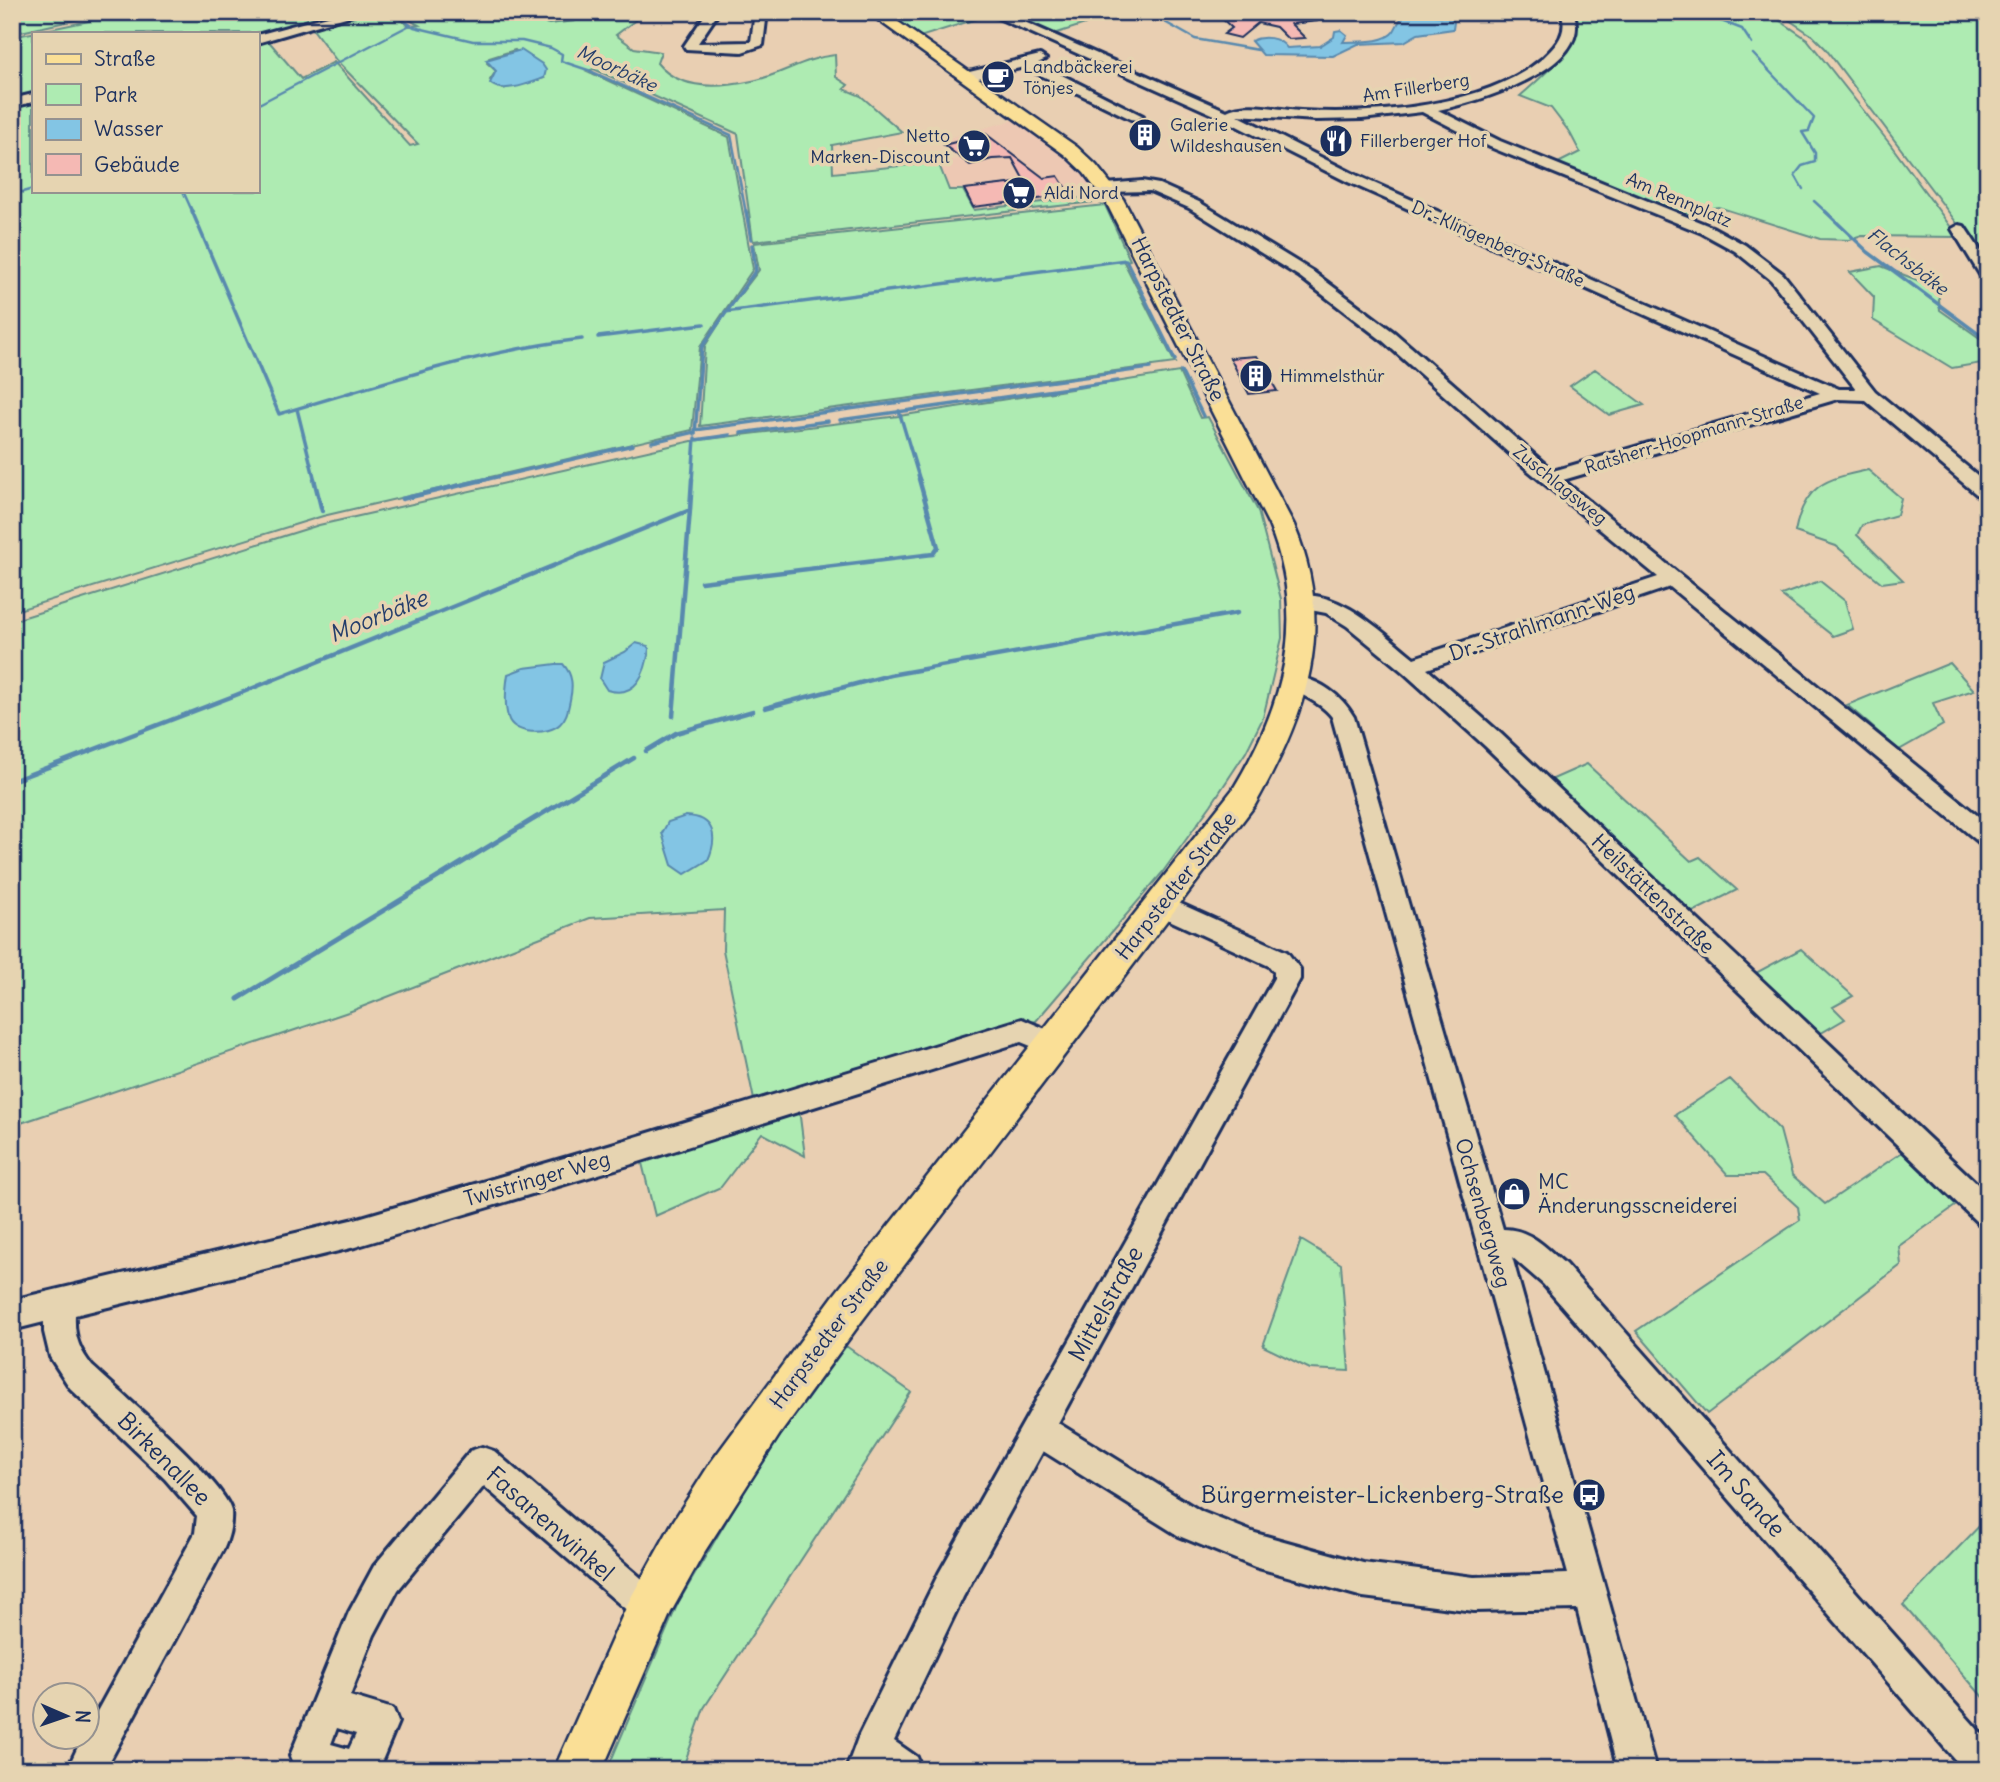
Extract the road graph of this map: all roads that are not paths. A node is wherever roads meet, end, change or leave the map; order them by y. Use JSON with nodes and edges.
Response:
{"nodes":[{"id":1,"x":357,"y":12,"type":"edge"},
{"id":2,"x":713,"y":12,"type":"edge"},
{"id":3,"x":761,"y":12,"type":"edge"},
{"id":4,"x":874,"y":12,"type":"edge"},
{"id":5,"x":992,"y":12,"type":"edge"},
{"id":6,"x":1567,"y":12,"type":"edge"},
{"id":7,"x":259,"y":38,"type":"edge"},
{"id":8,"x":1077,"y":49,"type":"junction"},
{"id":9,"x":1025,"y":62,"type":"junction"},
{"id":10,"x":966,"y":77,"type":"junction"},
{"id":11,"x":32,"y":98,"type":"edge"},
{"id":12,"x":12,"y":103,"type":"edge"},
{"id":13,"x":1422,"y":107,"type":"junction"},
{"id":14,"x":1224,"y":114,"type":"junction"},
{"id":15,"x":1136,"y":116,"type":"dead end"},
{"id":16,"x":1106,"y":188,"type":"junction"},
{"id":17,"x":1959,"y":229,"type":"dead end"},
{"id":18,"x":1988,"y":275,"type":"edge"},
{"id":19,"x":1838,"y":394,"type":"junction"},
{"id":20,"x":1869,"y":395,"type":"junction"},
{"id":21,"x":1550,"y":478,"type":"junction"},
{"id":22,"x":1988,"y":494,"type":"edge"},
{"id":23,"x":1673,"y":579,"type":"junction"},
{"id":24,"x":1302,"y":602,"type":"junction"},
{"id":25,"x":1411,"y":667,"type":"junction"},
{"id":26,"x":1295,"y":682,"type":"junction"},
{"id":27,"x":1988,"y":837,"type":"edge"},
{"id":28,"x":1161,"y":905,"type":"junction"},
{"id":29,"x":1053,"y":1044,"type":"junction"},
{"id":30,"x":1988,"y":1213,"type":"edge"},
{"id":31,"x":1492,"y":1243,"type":"junction"},
{"id":32,"x":61,"y":1303,"type":"junction"},
{"id":33,"x":12,"y":1315,"type":"edge"},
{"id":34,"x":1037,"y":1429,"type":"junction"},
{"id":35,"x":1590,"y":1591,"type":"junction"},
{"id":36,"x":650,"y":1608,"type":"junction"},
{"id":37,"x":326,"y":1707,"type":"dead end"},
{"id":38,"x":868,"y":1759,"type":"edge"},
{"id":39,"x":1988,"y":1769,"type":"edge"},
{"id":40,"x":85,"y":1770,"type":"edge"},
{"id":41,"x":578,"y":1770,"type":"edge"},
{"id":42,"x":904,"y":1770,"type":"edge"},
{"id":43,"x":1637,"y":1770,"type":"edge"}],
"edges":[{"from":1,"to":7,"type":"street"},
{"from":2,"to":3,"type":"street"},
{"from":4,"to":10,"type":"main road","name":"Harpstedter Straße"},
{"from":5,"to":8,"type":"street","name":"Dr.-Klingenberg-Straße"},
{"from":6,"to":13,"type":"street","name":"Am Fillerberg"},
{"from":8,"to":9,"type":"street"},
{"from":8,"to":14,"type":"street","name":"Dr.-Klingenberg-Straße"},
{"from":9,"to":10,"type":"street"},
{"from":9,"to":15,"type":"street"},
{"from":10,"to":16,"type":"main road","name":"Harpstedter Straße"},
{"from":11,"to":12,"type":"street"},
{"from":13,"to":14,"type":"street","name":"Am Fillerberg"},
{"from":13,"to":20,"type":"street","name":"Am Rennplatz"},
{"from":14,"to":19,"type":"street","name":"Dr.-Klingenberg-Straße"},
{"from":16,"to":21,"type":"street","name":"Zuschlagsweg"},
{"from":16,"to":24,"type":"main road","name":"Harpstedter Straße"},
{"from":17,"to":18,"type":"street"},
{"from":19,"to":20,"type":"street","name":"Dr.-Klingenberg-Straße"},
{"from":19,"to":21,"type":"street","name":"Ratsherr-Hoopmann-Straße"},
{"from":20,"to":22,"type":"street"},
{"from":21,"to":23,"type":"street","name":"Zuschlagsweg"},
{"from":23,"to":25,"type":"street","name":"Dr.-Strahlmann-Weg"},
{"from":23,"to":27,"type":"street","name":"Zuschlagsweg"},
{"from":24,"to":25,"type":"street","name":"Heilstättenstraße"},
{"from":24,"to":26,"type":"main road","name":"Harpstedter Straße"},
{"from":25,"to":30,"type":"street","name":"Heilstättenstraße"},
{"from":26,"to":28,"type":"main road","name":"Harpstedter Straße"},
{"from":26,"to":31,"type":"street","name":"Ochsenbergweg"},
{"from":28,"to":29,"type":"main road","name":"Harpstedter Straße"},
{"from":28,"to":34,"type":"street","name":"Mittelstraße"},
{"from":29,"to":32,"type":"street","name":"Twistringer Weg"},
{"from":29,"to":36,"type":"main road","name":"Harpstedter Straße"},
{"from":31,"to":35,"type":"street","name":"Ochsenbergweg"},
{"from":31,"to":39,"type":"street","name":"Im Sande"},
{"from":32,"to":33,"type":"street","name":"Twistringer Weg"},
{"from":32,"to":40,"type":"street","name":"Birkenallee"},
{"from":34,"to":35,"type":"street"},
{"from":34,"to":38,"type":"street","name":"Mittelstraße"},
{"from":35,"to":43,"type":"street","name":"Ochsenbergweg"},
{"from":36,"to":37,"type":"street","name":"Fasanenwinkel"},
{"from":36,"to":41,"type":"main road","name":"Harpstedter Straße"},
{"from":38,"to":42,"type":"street"}]}
